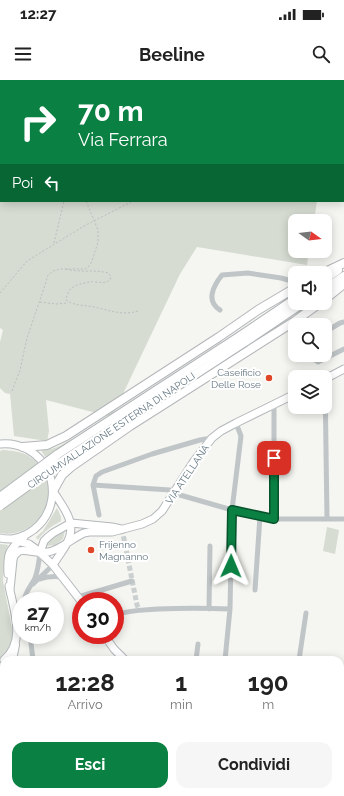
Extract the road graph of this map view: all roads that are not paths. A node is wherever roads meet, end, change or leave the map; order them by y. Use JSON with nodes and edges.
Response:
{"nodes":[{"id":1,"x":344,"y":263,"type":"edge"},
{"id":2,"x":344,"y":266,"type":"edge"},
{"id":3,"x":332,"y":269,"type":"edge"},
{"id":4,"x":332,"y":274,"type":"edge"},
{"id":5,"x":344,"y":276,"type":"edge"},
{"id":6,"x":288,"y":280,"type":"edge"},
{"id":7,"x":332,"y":284,"type":"edge"},
{"id":8,"x":344,"y":284,"type":"edge"},
{"id":9,"x":288,"y":292,"type":"edge"},
{"id":10,"x":332,"y":293,"type":"edge"},
{"id":11,"x":288,"y":304,"type":"edge"},
{"id":12,"x":220,"y":310,"type":"dead end"},
{"id":13,"x":291,"y":310,"type":"edge"},
{"id":14,"x":310,"y":310,"type":"edge"},
{"id":15,"x":344,"y":322,"type":"edge"},
{"id":16,"x":332,"y":328,"type":"edge"},
{"id":17,"x":242,"y":339,"type":"junction"},
{"id":18,"x":344,"y":349,"type":"edge"},
{"id":19,"x":332,"y":355,"type":"edge"},
{"id":20,"x":344,"y":369,"type":"edge"},
{"id":21,"x":332,"y":375,"type":"edge"},
{"id":22,"x":288,"y":398,"type":"edge"},
{"id":23,"x":274,"y":405,"type":"junction"},
{"id":24,"x":326,"y":414,"type":"edge"},
{"id":25,"x":236,"y":423,"type":"junction"},
{"id":26,"x":212,"y":438,"type":"junction"},
{"id":27,"x":0,"y":439,"type":"edge"},
{"id":28,"x":0,"y":444,"type":"edge"},
{"id":29,"x":13,"y":445,"type":"junction"},
{"id":30,"x":23,"y":447,"type":"junction"},
{"id":31,"x":93,"y":485,"type":"junction"},
{"id":32,"x":53,"y":491,"type":"junction"},
{"id":33,"x":174,"y":492,"type":"junction"},
{"id":34,"x":0,"y":497,"type":"edge"},
{"id":35,"x":0,"y":506,"type":"edge"},
{"id":36,"x":232,"y":510,"type":"junction"},
{"id":37,"x":99,"y":515,"type":"dead end"},
{"id":38,"x":260,"y":516,"type":"junction"},
{"id":39,"x":274,"y":519,"type":"junction"},
{"id":40,"x":327,"y":519,"type":"junction"},
{"id":41,"x":344,"y":519,"type":"edge"},
{"id":42,"x":71,"y":523,"type":"junction"},
{"id":43,"x":35,"y":528,"type":"junction"},
{"id":44,"x":122,"y":530,"type":"junction"},
{"id":45,"x":0,"y":538,"type":"edge"},
{"id":46,"x":11,"y":539,"type":"junction"},
{"id":47,"x":19,"y":541,"type":"junction"},
{"id":48,"x":67,"y":543,"type":"junction"},
{"id":49,"x":210,"y":546,"type":"dead end"},
{"id":50,"x":40,"y":553,"type":"junction"},
{"id":51,"x":53,"y":565,"type":"junction"},
{"id":52,"x":63,"y":577,"type":"junction"},
{"id":53,"x":37,"y":580,"type":"junction"},
{"id":54,"x":132,"y":581,"type":"dead end"},
{"id":55,"x":31,"y":586,"type":"junction"},
{"id":56,"x":10,"y":590,"type":"junction"},
{"id":57,"x":255,"y":590,"type":"dead end"},
{"id":58,"x":27,"y":592,"type":"edge"},
{"id":59,"x":75,"y":592,"type":"edge"},
{"id":60,"x":100,"y":592,"type":"edge"},
{"id":61,"x":209,"y":608,"type":"junction"},
{"id":62,"x":230,"y":609,"type":"junction"},
{"id":63,"x":124,"y":612,"type":"edge"},
{"id":64,"x":306,"y":613,"type":"dead end"},
{"id":65,"x":31,"y":644,"type":"edge"},
{"id":66,"x":110,"y":644,"type":"edge"},
{"id":67,"x":198,"y":644,"type":"dead end"},
{"id":68,"x":15,"y":645,"type":"joint"},
{"id":69,"x":8,"y":656,"type":"edge"},
{"id":70,"x":33,"y":656,"type":"edge"},
{"id":71,"x":121,"y":656,"type":"edge"},
{"id":72,"x":196,"y":656,"type":"edge"},
{"id":73,"x":225,"y":656,"type":"edge"},
{"id":74,"x":300,"y":656,"type":"edge"}],
"edges":[{"from":1,"to":3,"type":"highway"},
{"from":2,"to":4,"type":"highway"},
{"from":5,"to":7,"type":"highway"},
{"from":6,"to":12,"type":"street"},
{"from":8,"to":10,"type":"highway"},
{"from":9,"to":30,"type":"highway"},
{"from":11,"to":17,"type":"highway","name":"CIRCUMVALLAZIONE ESTERNA DI NAPOLI"},
{"from":13,"to":17,"type":"highway","name":"CIRCUMVALLAZIONE ESTERNA DI NAPOLI"},
{"from":14,"to":32,"type":"highway"},
{"from":15,"to":16,"type":"street"},
{"from":17,"to":34,"type":"highway","name":"CIRCUMVALLAZIONE ESTERNA DI NAPOLI","bridge":true},
{"from":17,"to":35,"type":"highway","name":"CIRCUMVALLAZIONE ESTERNA DI NAPOLI","bridge":true},
{"from":18,"to":19,"type":"street"},
{"from":20,"to":21,"type":"main road"},
{"from":22,"to":23,"type":"main road","name":"VIA ATELLANA"},
{"from":23,"to":25,"type":"main road","name":"VIA ATELLANA"},
{"from":23,"to":39,"type":"street"},
{"from":24,"to":40,"type":"street"},
{"from":25,"to":26,"type":"main road","name":"VIA ATELLANA"},
{"from":25,"to":36,"type":"street"},
{"from":26,"to":31,"type":"street"},
{"from":26,"to":33,"type":"main road","name":"VIA ATELLANA"},
{"from":27,"to":29,"type":"main road"},
{"from":28,"to":29,"type":"main road"},
{"from":29,"to":30,"type":"main road"},
{"from":30,"to":32,"type":"main road"},
{"from":31,"to":33,"type":"street"},
{"from":31,"to":37,"type":"street"},
{"from":32,"to":42,"type":"main road"},
{"from":32,"to":43,"type":"main road"},
{"from":33,"to":36,"type":"street"},
{"from":33,"to":44,"type":"main road","name":"VIA ATELLANA"},
{"from":36,"to":38,"type":"street"},
{"from":36,"to":62,"type":"street"},
{"from":38,"to":39,"type":"street"},
{"from":38,"to":57,"type":"street"},
{"from":39,"to":40,"type":"street"},
{"from":40,"to":41,"type":"street"},
{"from":42,"to":44,"type":"main road","name":"VIA ATELLANA"},
{"from":42,"to":48,"type":"main road","name":"VIA ATELLANA"},
{"from":42,"to":50,"type":"main road"},
{"from":43,"to":46,"type":"main road"},
{"from":43,"to":47,"type":"main road"},
{"from":44,"to":48,"type":"main road","name":"VIA ATELLANA"},
{"from":45,"to":46,"type":"main road"},
{"from":46,"to":47,"type":"main road"},
{"from":47,"to":50,"type":"main road"},
{"from":47,"to":56,"type":"main road"},
{"from":48,"to":50,"type":"main road","name":"VIA ATELLANA"},
{"from":48,"to":51,"type":"main road","name":"VIA ATELLANA"},
{"from":49,"to":61,"type":"street"},
{"from":50,"to":51,"type":"main road"},
{"from":50,"to":55,"type":"street"},
{"from":50,"to":56,"type":"main road"},
{"from":51,"to":52,"type":"main road"},
{"from":51,"to":53,"type":"street"},
{"from":52,"to":53,"type":"street"},
{"from":52,"to":59,"type":"main road"},
{"from":53,"to":55,"type":"street"},
{"from":54,"to":60,"type":"street"},
{"from":55,"to":58,"type":"street"},
{"from":56,"to":68,"type":"main road"},
{"from":61,"to":62,"type":"street"},
{"from":61,"to":63,"type":"street"},
{"from":62,"to":73,"type":"street"},
{"from":64,"to":74,"type":"street"},
{"from":65,"to":70,"type":"street"},
{"from":66,"to":71,"type":"main road"},
{"from":67,"to":72,"type":"street"},
{"from":68,"to":69,"type":"highway"}]}
